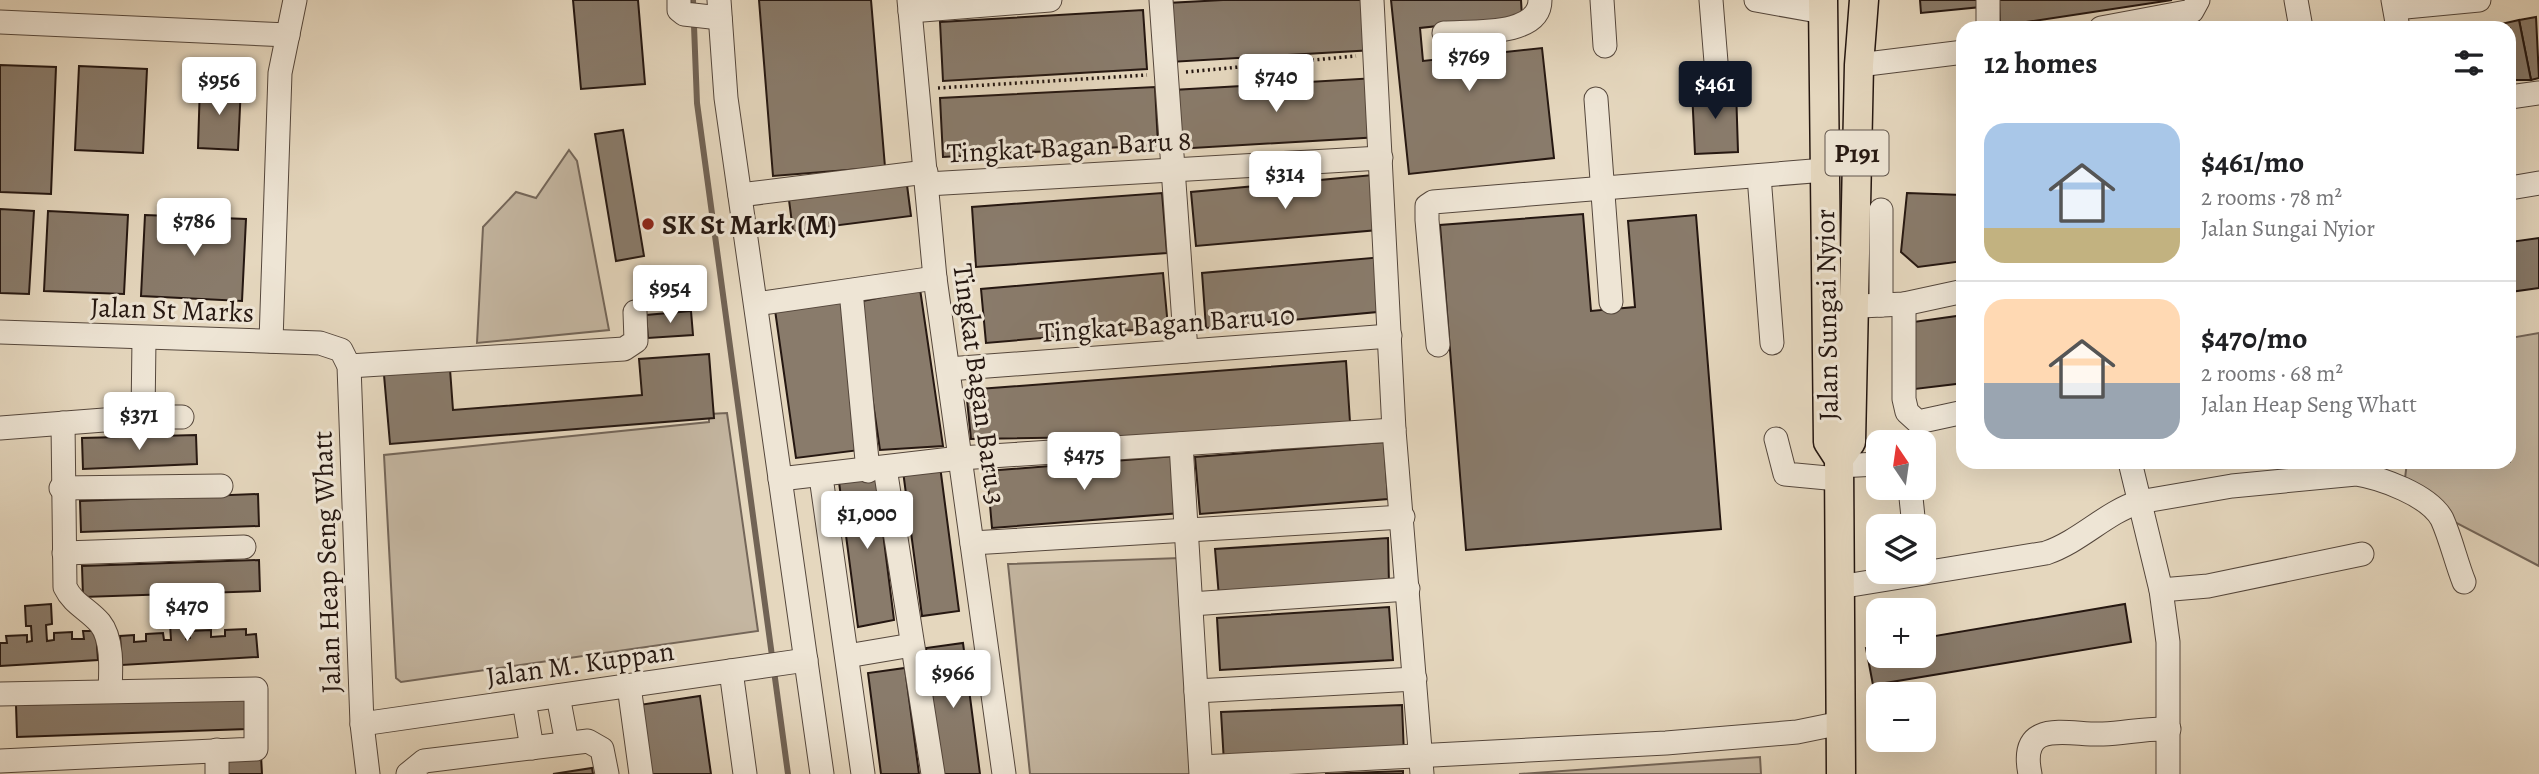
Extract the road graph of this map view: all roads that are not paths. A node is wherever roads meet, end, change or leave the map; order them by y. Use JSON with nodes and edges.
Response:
{"nodes":[{"id":1,"x":295,"y":0,"type":"edge"},
{"id":2,"x":1050,"y":0,"type":"edge"},
{"id":3,"x":1161,"y":0,"type":"edge"},
{"id":4,"x":1371,"y":0,"type":"edge"},
{"id":5,"x":1540,"y":0,"type":"edge"},
{"id":6,"x":1602,"y":0,"type":"edge"},
{"id":7,"x":1711,"y":0,"type":"edge"},
{"id":8,"x":1756,"y":0,"type":"edge"},
{"id":9,"x":1864,"y":0,"type":"edge"},
{"id":10,"x":1988,"y":0,"type":"edge"},
{"id":11,"x":2296,"y":0,"type":"edge"},
{"id":12,"x":2479,"y":0,"type":"edge"},
{"id":13,"x":910,"y":5,"type":"edge"},
{"id":14,"x":1823,"y":6,"type":"edge"},
{"id":15,"x":2195,"y":6,"type":"edge"},
{"id":16,"x":701,"y":10,"type":"edge"},
{"id":17,"x":2395,"y":12,"type":"edge"},
{"id":18,"x":1988,"y":21,"type":"edge"},
{"id":19,"x":2131,"y":21,"type":"edge"},
{"id":20,"x":2300,"y":21,"type":"edge"},
{"id":21,"x":0,"y":22,"type":"edge"},
{"id":22,"x":1444,"y":33,"type":"dead end"},
{"id":23,"x":288,"y":35,"type":"junction"},
{"id":24,"x":1605,"y":47,"type":"dead end"},
{"id":25,"x":1956,"y":53,"type":"edge"},
{"id":26,"x":1716,"y":62,"type":"dead end"},
{"id":27,"x":1859,"y":65,"type":"junction"},
{"id":28,"x":2539,"y":93,"type":"edge"},
{"id":29,"x":2516,"y":96,"type":"edge"},
{"id":30,"x":1596,"y":99,"type":"dead end"},
{"id":31,"x":1381,"y":158,"type":"junction"},
{"id":32,"x":1171,"y":170,"type":"junction"},
{"id":33,"x":1825,"y":170,"type":"junction"},
{"id":34,"x":1759,"y":176,"type":"junction"},
{"id":35,"x":926,"y":178,"type":"junction"},
{"id":36,"x":2539,"y":183,"type":"edge"},
{"id":37,"x":1601,"y":187,"type":"junction"},
{"id":38,"x":2516,"y":187,"type":"edge"},
{"id":39,"x":740,"y":195,"type":"junction"},
{"id":40,"x":1881,"y":210,"type":"dead end"},
{"id":41,"x":935,"y":278,"type":"junction"},
{"id":42,"x":852,"y":291,"type":"junction"},
{"id":43,"x":1956,"y":293,"type":"edge"},
{"id":44,"x":1611,"y":302,"type":"dead end"},
{"id":45,"x":756,"y":304,"type":"junction"},
{"id":46,"x":1892,"y":305,"type":"junction"},
{"id":47,"x":1840,"y":307,"type":"junction"},
{"id":48,"x":635,"y":312,"type":"dead end"},
{"id":49,"x":0,"y":332,"type":"edge"},
{"id":50,"x":1390,"y":336,"type":"junction"},
{"id":51,"x":144,"y":339,"type":"junction"},
{"id":52,"x":271,"y":341,"type":"junction"},
{"id":53,"x":1772,"y":342,"type":"dead end"},
{"id":54,"x":1438,"y":345,"type":"dead end"},
{"id":55,"x":1186,"y":351,"type":"junction"},
{"id":56,"x":345,"y":358,"type":"junction"},
{"id":57,"x":948,"y":369,"type":"junction"},
{"id":58,"x":1956,"y":414,"type":"edge"},
{"id":59,"x":143,"y":417,"type":"junction"},
{"id":60,"x":182,"y":417,"type":"dead end"},
{"id":61,"x":63,"y":423,"type":"junction"},
{"id":62,"x":0,"y":428,"type":"edge"},
{"id":63,"x":1394,"y":430,"type":"junction"},
{"id":64,"x":1776,"y":439,"type":"dead end"},
{"id":65,"x":1181,"y":444,"type":"junction"},
{"id":66,"x":960,"y":458,"type":"junction"},
{"id":67,"x":1866,"y":465,"type":"edge"},
{"id":68,"x":1838,"y":468,"type":"junction"},
{"id":69,"x":876,"y":469,"type":"junction"},
{"id":70,"x":2132,"y":469,"type":"edge"},
{"id":71,"x":821,"y":477,"type":"junction"},
{"id":72,"x":780,"y":479,"type":"junction"},
{"id":73,"x":221,"y":486,"type":"dead end"},
{"id":74,"x":61,"y":488,"type":"junction"},
{"id":75,"x":2139,"y":502,"type":"junction"},
{"id":76,"x":1403,"y":517,"type":"junction"},
{"id":77,"x":1186,"y":530,"type":"junction"},
{"id":78,"x":972,"y":543,"type":"junction"},
{"id":79,"x":244,"y":547,"type":"dead end"},
{"id":80,"x":65,"y":553,"type":"junction"},
{"id":81,"x":2362,"y":554,"type":"dead end"},
{"id":82,"x":2464,"y":582,"type":"dead end"},
{"id":83,"x":1839,"y":587,"type":"junction"},
{"id":84,"x":1408,"y":589,"type":"junction"},
{"id":85,"x":2161,"y":590,"type":"junction"},
{"id":86,"x":1191,"y":604,"type":"junction"},
{"id":87,"x":912,"y":645,"type":"junction"},
{"id":88,"x":847,"y":656,"type":"junction"},
{"id":89,"x":806,"y":660,"type":"junction"},
{"id":90,"x":731,"y":671,"type":"junction"},
{"id":91,"x":1415,"y":679,"type":"junction"},
{"id":92,"x":629,"y":686,"type":"junction"},
{"id":93,"x":110,"y":690,"type":"junction"},
{"id":94,"x":1196,"y":691,"type":"junction"},
{"id":95,"x":0,"y":694,"type":"edge"},
{"id":96,"x":558,"y":696,"type":"junction"},
{"id":97,"x":524,"y":701,"type":"junction"},
{"id":98,"x":1841,"y":723,"type":"junction"},
{"id":99,"x":362,"y":724,"type":"junction"},
{"id":100,"x":2169,"y":729,"type":"junction"},
{"id":101,"x":567,"y":743,"type":"junction"},
{"id":102,"x":532,"y":748,"type":"junction"},
{"id":103,"x":217,"y":750,"type":"junction"},
{"id":104,"x":0,"y":761,"type":"edge"},
{"id":105,"x":1422,"y":766,"type":"edge"},
{"id":106,"x":1201,"y":771,"type":"edge"},
{"id":107,"x":218,"y":774,"type":"edge"},
{"id":108,"x":368,"y":774,"type":"edge"},
{"id":109,"x":408,"y":774,"type":"edge"},
{"id":110,"x":607,"y":774,"type":"edge"},
{"id":111,"x":641,"y":774,"type":"edge"},
{"id":112,"x":745,"y":774,"type":"edge"},
{"id":113,"x":822,"y":774,"type":"edge"},
{"id":114,"x":863,"y":774,"type":"edge"},
{"id":115,"x":933,"y":774,"type":"edge"},
{"id":116,"x":1004,"y":774,"type":"edge"},
{"id":117,"x":1841,"y":774,"type":"edge"},
{"id":118,"x":2030,"y":774,"type":"edge"},
{"id":119,"x":2168,"y":774,"type":"edge"}],
"edges":[{"from":1,"to":23,"type":"street"},
{"from":2,"to":13,"type":"street"},
{"from":3,"to":32,"type":"street"},
{"from":4,"to":31,"type":"street"},
{"from":5,"to":22,"type":"street"},
{"from":6,"to":24,"type":"street"},
{"from":7,"to":26,"type":"street"},
{"from":8,"to":14,"type":"street"},
{"from":9,"to":27,"type":"main road","name":"Jalan Sungai Nyior","number":"P191"},
{"from":10,"to":18,"type":"street"},
{"from":11,"to":20,"type":"street"},
{"from":12,"to":17,"type":"street"},
{"from":13,"to":35,"type":"street","name":"Tingkat Bagan Baru 3"},
{"from":14,"to":33,"type":"main road","name":"Jalan Sungai Nyior","number":"P191"},
{"from":15,"to":19,"type":"street"},
{"from":16,"to":39,"type":"street"},
{"from":21,"to":23,"type":"street"},
{"from":23,"to":52,"type":"street"},
{"from":25,"to":27,"type":"street"},
{"from":27,"to":47,"type":"main road","name":"Jalan Sungai Nyior","number":"P191"},
{"from":28,"to":29,"type":"street"},
{"from":30,"to":37,"type":"street"},
{"from":31,"to":32,"type":"street","name":"Tingkat Bagan Baru 8"},
{"from":31,"to":50,"type":"street"},
{"from":32,"to":35,"type":"street","name":"Tingkat Bagan Baru 8"},
{"from":32,"to":55,"type":"street"},
{"from":33,"to":34,"type":"street"},
{"from":33,"to":47,"type":"main road","name":"Jalan Sungai Nyior","number":"P191"},
{"from":34,"to":37,"type":"street"},
{"from":34,"to":53,"type":"street"},
{"from":35,"to":39,"type":"street","name":"Tingkat Bagan Baru 8"},
{"from":35,"to":41,"type":"street","name":"Tingkat Bagan Baru 3"},
{"from":36,"to":38,"type":"street"},
{"from":37,"to":44,"type":"street"},
{"from":37,"to":54,"type":"street"},
{"from":39,"to":45,"type":"street"},
{"from":40,"to":46,"type":"street"},
{"from":41,"to":42,"type":"street"},
{"from":41,"to":57,"type":"street","name":"Tingkat Bagan Baru 3"},
{"from":42,"to":45,"type":"street"},
{"from":42,"to":69,"type":"street"},
{"from":43,"to":46,"type":"street"},
{"from":45,"to":72,"type":"street"},
{"from":46,"to":47,"type":"street"},
{"from":46,"to":58,"type":"street"},
{"from":47,"to":68,"type":"main road","name":"Jalan Sungai Nyior","number":"P191"},
{"from":48,"to":56,"type":"street","name":"Jalan St Marks"},
{"from":49,"to":51,"type":"street","name":"Jalan St Marks"},
{"from":50,"to":55,"type":"street","name":"Tingkat Bagan Baru 10"},
{"from":50,"to":63,"type":"street"},
{"from":51,"to":52,"type":"street","name":"Jalan St Marks"},
{"from":51,"to":59,"type":"street"},
{"from":52,"to":56,"type":"street","name":"Jalan St Marks"},
{"from":55,"to":57,"type":"street","name":"Tingkat Bagan Baru 10"},
{"from":56,"to":99,"type":"street","name":"Jalan Heap Seng Whatt"},
{"from":57,"to":66,"type":"street","name":"Tingkat Bagan Baru 3"},
{"from":59,"to":60,"type":"street"},
{"from":59,"to":61,"type":"street"},
{"from":61,"to":62,"type":"street"},
{"from":61,"to":74,"type":"street"},
{"from":63,"to":65,"type":"street"},
{"from":63,"to":76,"type":"street"},
{"from":64,"to":68,"type":"street"},
{"from":65,"to":66,"type":"street"},
{"from":65,"to":77,"type":"street"},
{"from":66,"to":69,"type":"street"},
{"from":66,"to":78,"type":"street","name":"Tingkat Bagan Baru 3"},
{"from":67,"to":68,"type":"street"},
{"from":68,"to":83,"type":"main road","name":"Jalan Sungai Nyior","number":"P191"},
{"from":69,"to":71,"type":"street"},
{"from":69,"to":87,"type":"street"},
{"from":70,"to":75,"type":"street"},
{"from":71,"to":72,"type":"street"},
{"from":71,"to":88,"type":"street"},
{"from":72,"to":89,"type":"street"},
{"from":73,"to":74,"type":"street"},
{"from":74,"to":80,"type":"street"},
{"from":75,"to":82,"type":"street"},
{"from":75,"to":83,"type":"street"},
{"from":75,"to":85,"type":"street"},
{"from":76,"to":77,"type":"street"},
{"from":76,"to":84,"type":"street"},
{"from":77,"to":78,"type":"street"},
{"from":77,"to":86,"type":"street"},
{"from":78,"to":116,"type":"street","name":"Tingkat Bagan Baru 3"},
{"from":79,"to":80,"type":"street"},
{"from":80,"to":93,"type":"street"},
{"from":81,"to":85,"type":"street"},
{"from":83,"to":98,"type":"main road","name":"Jalan Sungai Nyior","number":"P191"},
{"from":84,"to":86,"type":"street"},
{"from":84,"to":91,"type":"street"},
{"from":85,"to":100,"type":"street"},
{"from":86,"to":94,"type":"street"},
{"from":87,"to":88,"type":"street"},
{"from":87,"to":115,"type":"street"},
{"from":88,"to":114,"type":"street"},
{"from":89,"to":90,"type":"street","name":"Jalan M. Kuppan"},
{"from":89,"to":113,"type":"street"},
{"from":90,"to":92,"type":"street","name":"Jalan M. Kuppan"},
{"from":90,"to":112,"type":"street"},
{"from":91,"to":94,"type":"street"},
{"from":91,"to":105,"type":"street"},
{"from":92,"to":96,"type":"street","name":"Jalan M. Kuppan"},
{"from":92,"to":111,"type":"street"},
{"from":93,"to":95,"type":"street"},
{"from":93,"to":103,"type":"street"},
{"from":94,"to":106,"type":"street"},
{"from":96,"to":97,"type":"street","name":"Jalan M. Kuppan"},
{"from":96,"to":101,"type":"street"},
{"from":97,"to":99,"type":"street","name":"Jalan M. Kuppan"},
{"from":97,"to":102,"type":"street"},
{"from":98,"to":105,"type":"street"},
{"from":98,"to":117,"type":"main road","name":"Jalan Sungai Nyior","number":"P191"},
{"from":99,"to":108,"type":"street","name":"Jalan Heap Seng Whatt"},
{"from":100,"to":118,"type":"street"},
{"from":100,"to":119,"type":"street"},
{"from":101,"to":102,"type":"street"},
{"from":101,"to":110,"type":"street"},
{"from":102,"to":109,"type":"street"},
{"from":103,"to":104,"type":"street"},
{"from":103,"to":107,"type":"street"},
{"from":105,"to":106,"type":"street"}]}
